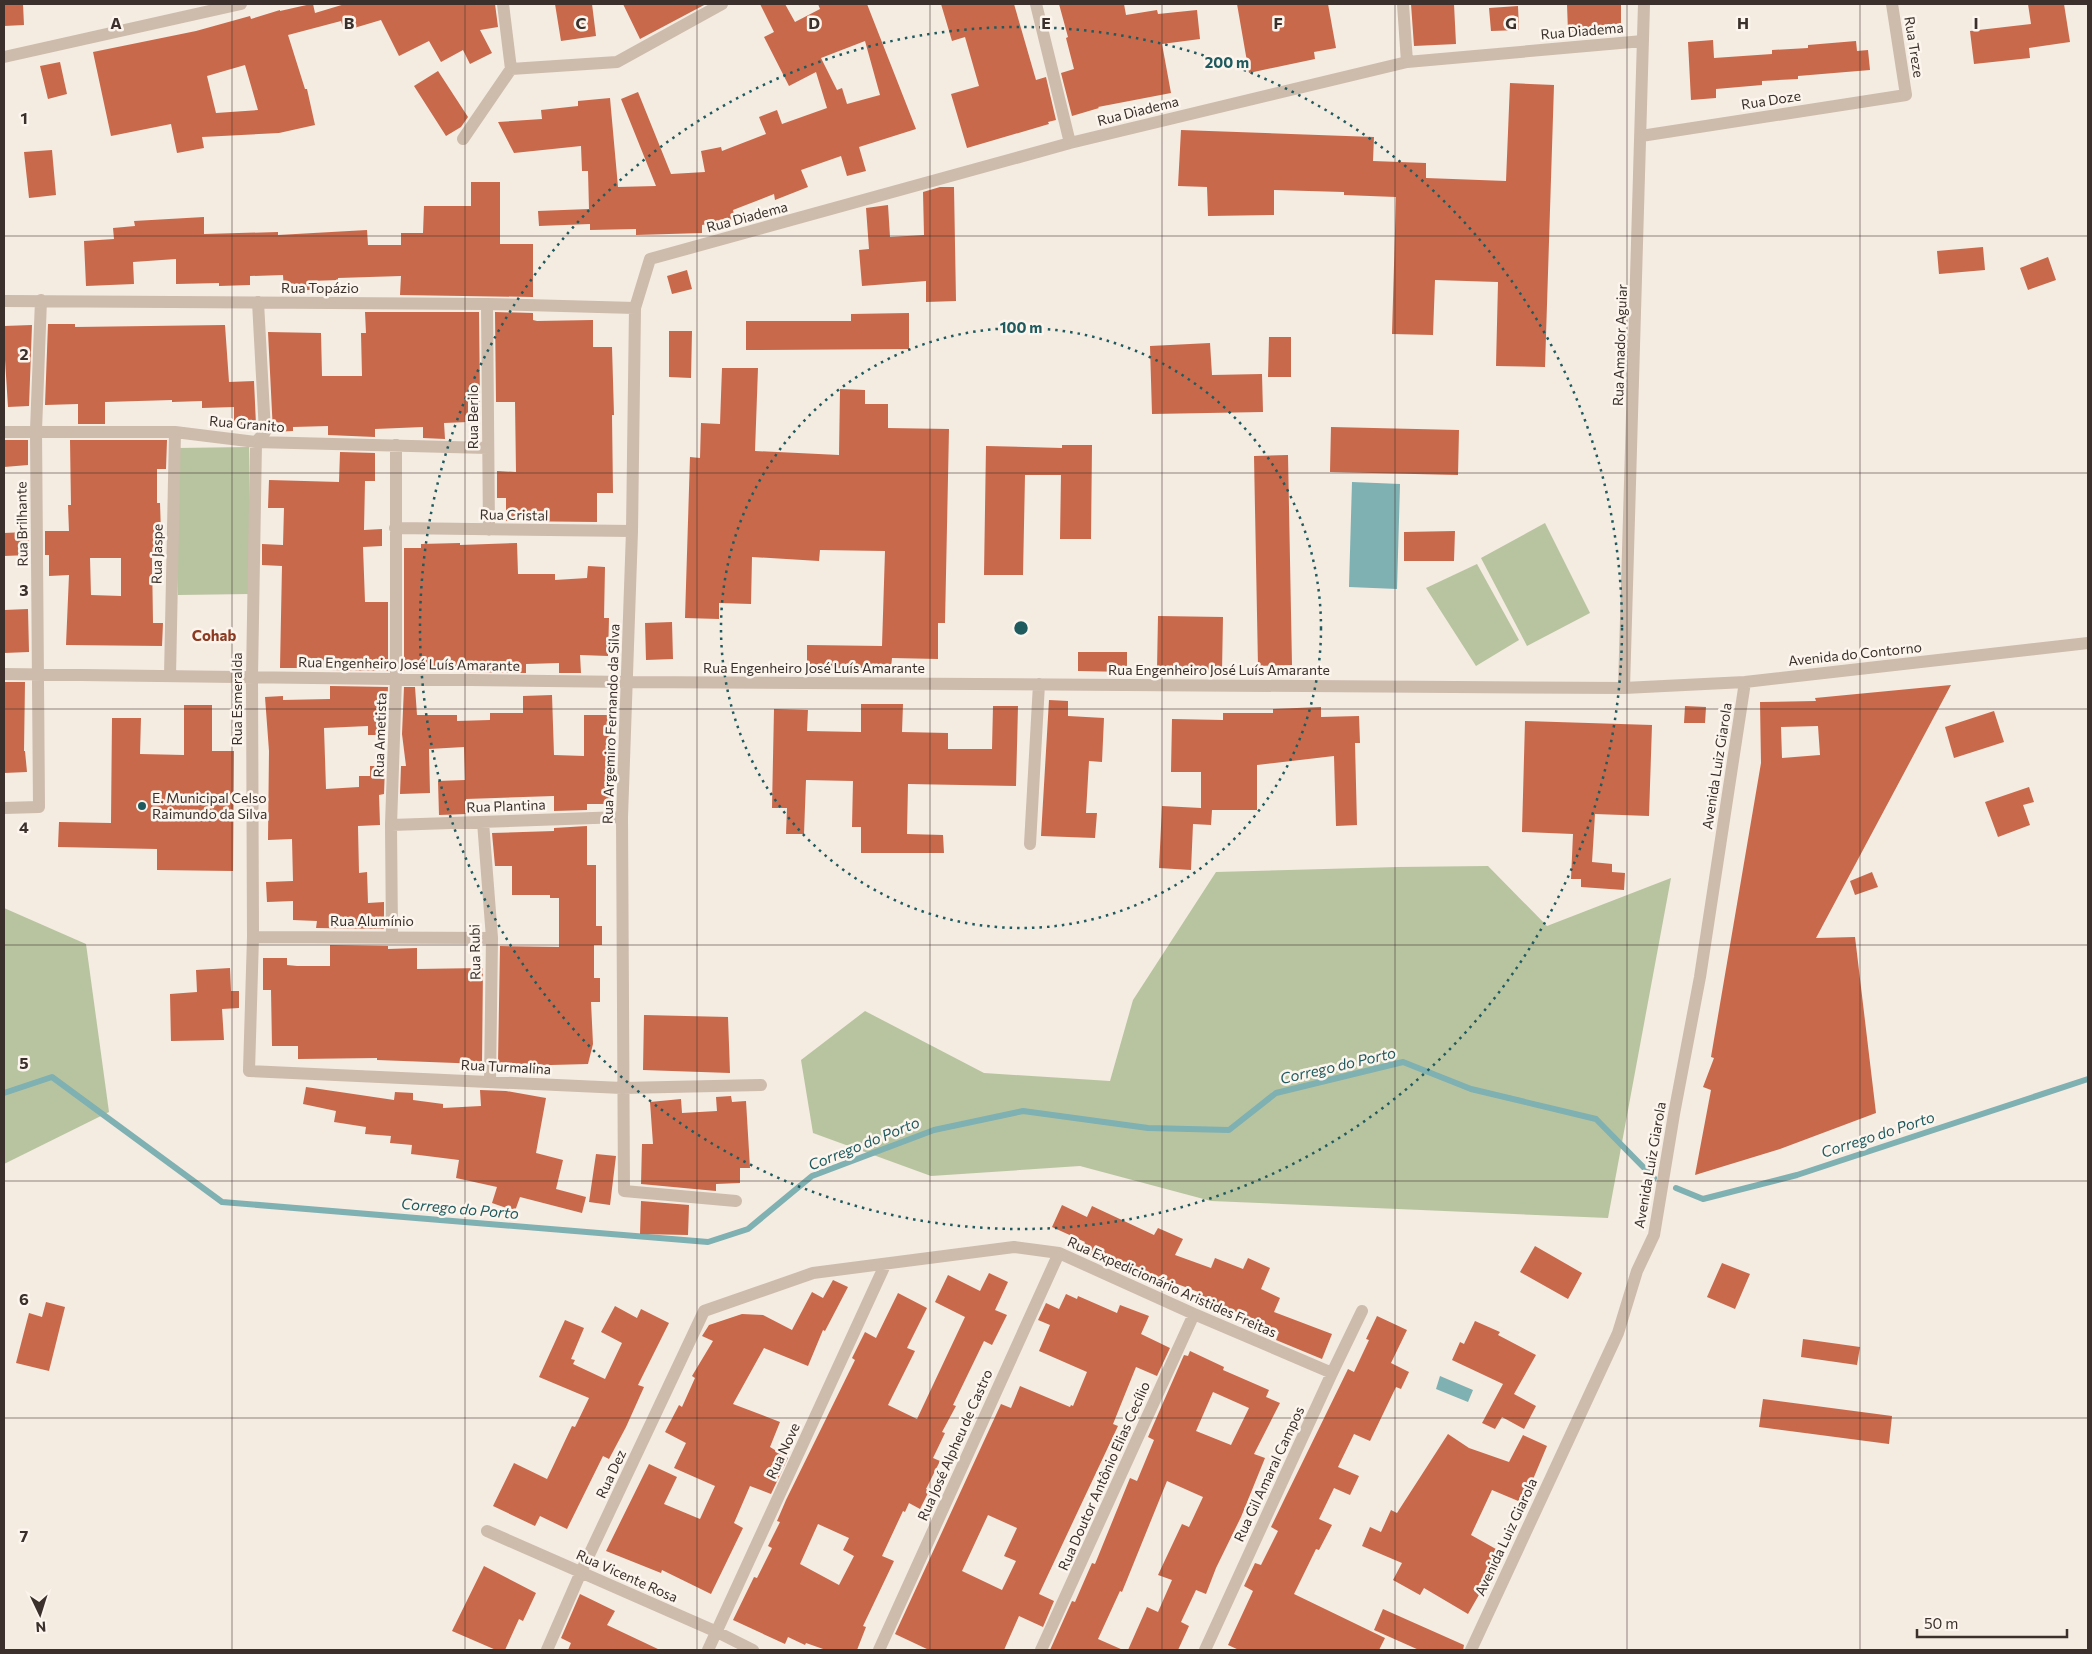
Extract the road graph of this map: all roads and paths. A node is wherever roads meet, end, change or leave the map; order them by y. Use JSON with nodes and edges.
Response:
{"nodes":[{"id":1,"x":241,"y":4,"type":"edge"},
{"id":2,"x":503,"y":4,"type":"edge"},
{"id":3,"x":722,"y":4,"type":"edge"},
{"id":4,"x":1036,"y":4,"type":"edge"},
{"id":5,"x":1403,"y":4,"type":"edge"},
{"id":6,"x":1644,"y":4,"type":"edge"},
{"id":7,"x":1892,"y":4,"type":"edge"},
{"id":8,"x":1643,"y":41,"type":"junction"},
{"id":9,"x":4,"y":58,"type":"edge"},
{"id":10,"x":1407,"y":62,"type":"junction"},
{"id":11,"x":511,"y":69,"type":"junction"},
{"id":12,"x":1906,"y":95,"type":"joint"},
{"id":13,"x":1641,"y":136,"type":"junction"},
{"id":14,"x":463,"y":139,"type":"dead end"},
{"id":15,"x":1070,"y":143,"type":"junction"},
{"id":16,"x":650,"y":259,"type":"joint"},
{"id":17,"x":41,"y":300,"type":"junction"},
{"id":18,"x":4,"y":301,"type":"edge"},
{"id":19,"x":258,"y":302,"type":"junction"},
{"id":20,"x":487,"y":304,"type":"junction"},
{"id":21,"x":635,"y":308,"type":"junction"},
{"id":22,"x":36,"y":430,"type":"junction"},
{"id":23,"x":4,"y":432,"type":"edge"},
{"id":24,"x":175,"y":432,"type":"junction"},
{"id":25,"x":256,"y":442,"type":"junction"},
{"id":26,"x":396,"y":445,"type":"junction"},
{"id":27,"x":488,"y":448,"type":"junction"},
{"id":28,"x":395,"y":528,"type":"junction"},
{"id":29,"x":489,"y":530,"type":"junction"},
{"id":30,"x":632,"y":531,"type":"junction"},
{"id":31,"x":2088,"y":643,"type":"edge"},
{"id":32,"x":4,"y":674,"type":"edge"},
{"id":33,"x":39,"y":674,"type":"junction"},
{"id":34,"x":170,"y":676,"type":"junction"},
{"id":35,"x":252,"y":677,"type":"junction"},
{"id":36,"x":396,"y":679,"type":"junction"},
{"id":37,"x":628,"y":682,"type":"junction"},
{"id":38,"x":1745,"y":682,"type":"junction"},
{"id":39,"x":1039,"y":684,"type":"junction"},
{"id":40,"x":1624,"y":688,"type":"junction"},
{"id":41,"x":4,"y":808,"type":"edge"},
{"id":42,"x":622,"y":817,"type":"junction"},
{"id":43,"x":483,"y":822,"type":"junction"},
{"id":44,"x":391,"y":824,"type":"junction"},
{"id":45,"x":1030,"y":844,"type":"dead end"},
{"id":46,"x":392,"y":936,"type":"junction"},
{"id":47,"x":253,"y":937,"type":"junction"},
{"id":48,"x":492,"y":938,"type":"junction"},
{"id":49,"x":249,"y":1071,"type":"joint"},
{"id":50,"x":490,"y":1081,"type":"junction"},
{"id":51,"x":761,"y":1085,"type":"dead end"},
{"id":52,"x":622,"y":1088,"type":"junction"},
{"id":53,"x":736,"y":1201,"type":"dead end"},
{"id":54,"x":1059,"y":1253,"type":"junction"},
{"id":55,"x":885,"y":1265,"type":"junction"},
{"id":56,"x":704,"y":1311,"type":"joint"},
{"id":57,"x":1362,"y":1311,"type":"dead end"},
{"id":58,"x":1194,"y":1314,"type":"junction"},
{"id":59,"x":1332,"y":1373,"type":"junction"},
{"id":60,"x":487,"y":1531,"type":"dead end"},
{"id":61,"x":581,"y":1572,"type":"junction"},
{"id":62,"x":717,"y":1632,"type":"junction"},
{"id":63,"x":547,"y":1650,"type":"edge"},
{"id":64,"x":708,"y":1650,"type":"edge"},
{"id":65,"x":754,"y":1650,"type":"edge"},
{"id":66,"x":879,"y":1650,"type":"edge"},
{"id":67,"x":1042,"y":1650,"type":"edge"},
{"id":68,"x":1205,"y":1650,"type":"edge"},
{"id":69,"x":1471,"y":1650,"type":"edge"}],
"edges":[{"from":1,"to":9,"type":"street"},
{"from":2,"to":11,"type":"street"},
{"from":3,"to":11,"type":"street"},
{"from":4,"to":15,"type":"street"},
{"from":5,"to":10,"type":"street"},
{"from":6,"to":8,"type":"street","name":"Rua Amador Aguiar"},
{"from":7,"to":12,"type":"street","name":"Rua Treze"},
{"from":8,"to":10,"type":"street","name":"Rua Diadema"},
{"from":8,"to":13,"type":"street","name":"Rua Amador Aguiar"},
{"from":10,"to":15,"type":"street","name":"Rua Diadema"},
{"from":11,"to":14,"type":"street"},
{"from":12,"to":13,"type":"street","name":"Rua Doze"},
{"from":13,"to":40,"type":"street","name":"Rua Amador Aguiar"},
{"from":15,"to":16,"type":"street","name":"Rua Diadema"},
{"from":16,"to":21,"type":"street","name":"Rua Argemiro Fernando da Silva"},
{"from":17,"to":18,"type":"street","name":"Rua Topázio"},
{"from":17,"to":19,"type":"street","name":"Rua Topázio"},
{"from":17,"to":22,"type":"street","name":"Rua Brilhante"},
{"from":19,"to":20,"type":"street","name":"Rua Topázio"},
{"from":19,"to":25,"type":"street","name":"Rua Esmeralda"},
{"from":20,"to":21,"type":"street","name":"Rua Topázio"},
{"from":20,"to":27,"type":"street","name":"Rua Berilo"},
{"from":21,"to":30,"type":"street","name":"Rua Argemiro Fernando da Silva"},
{"from":22,"to":23,"type":"street","name":"Rua Granito"},
{"from":22,"to":24,"type":"street","name":"Rua Granito"},
{"from":22,"to":33,"type":"street","name":"Rua Brilhante"},
{"from":24,"to":25,"type":"street","name":"Rua Granito"},
{"from":24,"to":34,"type":"street","name":"Rua Jaspe"},
{"from":25,"to":26,"type":"street","name":"Rua Granito"},
{"from":25,"to":35,"type":"street","name":"Rua Esmeralda"},
{"from":26,"to":27,"type":"street","name":"Rua Granito"},
{"from":26,"to":28,"type":"street","name":"Rua Ametista"},
{"from":27,"to":29,"type":"street","name":"Rua Berilo"},
{"from":28,"to":29,"type":"street","name":"Rua Cristal"},
{"from":28,"to":36,"type":"street","name":"Rua Ametista"},
{"from":29,"to":30,"type":"street","name":"Rua Cristal"},
{"from":30,"to":37,"type":"street","name":"Rua Argemiro Fernando da Silva"},
{"from":31,"to":38,"type":"street","name":"Avenida do Contorno"},
{"from":32,"to":33,"type":"street","name":"Rua Engenheiro José Luís Amarante"},
{"from":33,"to":34,"type":"street","name":"Rua Engenheiro José Luís Amarante"},
{"from":33,"to":41,"type":"street","name":"Rua Brilhante"},
{"from":34,"to":35,"type":"street","name":"Rua Engenheiro José Luís Amarante"},
{"from":35,"to":36,"type":"street","name":"Rua Engenheiro José Luís Amarante"},
{"from":35,"to":47,"type":"street","name":"Rua Esmeralda"},
{"from":36,"to":37,"type":"street","name":"Rua Engenheiro José Luís Amarante"},
{"from":36,"to":44,"type":"street","name":"Rua Ametista"},
{"from":37,"to":39,"type":"street","name":"Rua Engenheiro José Luís Amarante"},
{"from":37,"to":42,"type":"street","name":"Rua Argemiro Fernando da Silva"},
{"from":38,"to":40,"type":"street","name":"Avenida do Contorno"},
{"from":38,"to":69,"type":"street","name":"Avenida Luiz Giarola"},
{"from":39,"to":40,"type":"street","name":"Rua Engenheiro José Luís Amarante"},
{"from":39,"to":45,"type":"street"},
{"from":42,"to":43,"type":"street","name":"Rua Plantina"},
{"from":42,"to":52,"type":"street","name":"Rua Argemiro Fernando da Silva"},
{"from":43,"to":44,"type":"street","name":"Rua Plantina"},
{"from":43,"to":48,"type":"street","name":"Rua Rubi"},
{"from":44,"to":46,"type":"street","name":"Rua Ametista"},
{"from":46,"to":47,"type":"street","name":"Rua Alumínio"},
{"from":46,"to":48,"type":"street","name":"Rua Alumínio"},
{"from":47,"to":49,"type":"street","name":"Rua Esmeralda"},
{"from":48,"to":50,"type":"street","name":"Rua Rubi"},
{"from":49,"to":50,"type":"street","name":"Rua Turmalina"},
{"from":50,"to":52,"type":"street","name":"Rua Turmalina"},
{"from":51,"to":52,"type":"street","name":"Rua Turmalina"},
{"from":52,"to":53,"type":"street","name":"Rua Argemiro Fernando da Silva"},
{"from":54,"to":55,"type":"street","name":"Rua Expedicionário Aristides Freitas"},
{"from":54,"to":58,"type":"street","name":"Rua Expedicionário Aristides Freitas"},
{"from":54,"to":66,"type":"street","name":"Rua José Alpheu de Castro"},
{"from":55,"to":56,"type":"street","name":"Rua Expedicionário Aristides Freitas"},
{"from":55,"to":62,"type":"street","name":"Rua Nove"},
{"from":56,"to":61,"type":"street","name":"Rua Dez"},
{"from":57,"to":59,"type":"street","name":"Rua Gil Amaral Campos"},
{"from":58,"to":59,"type":"street","name":"Rua Expedicionário Aristides Freitas"},
{"from":58,"to":67,"type":"street","name":"Rua Doutor Antônio Elias Cecílio"},
{"from":59,"to":68,"type":"street","name":"Rua Gil Amaral Campos"},
{"from":60,"to":61,"type":"street","name":"Rua Vicente Rosa"},
{"from":61,"to":62,"type":"street","name":"Rua Vicente Rosa"},
{"from":61,"to":63,"type":"street","name":"Rua Dez"},
{"from":62,"to":64,"type":"street","name":"Rua Nove"},
{"from":62,"to":65,"type":"street","name":"Rua Vicente Rosa"}]}
